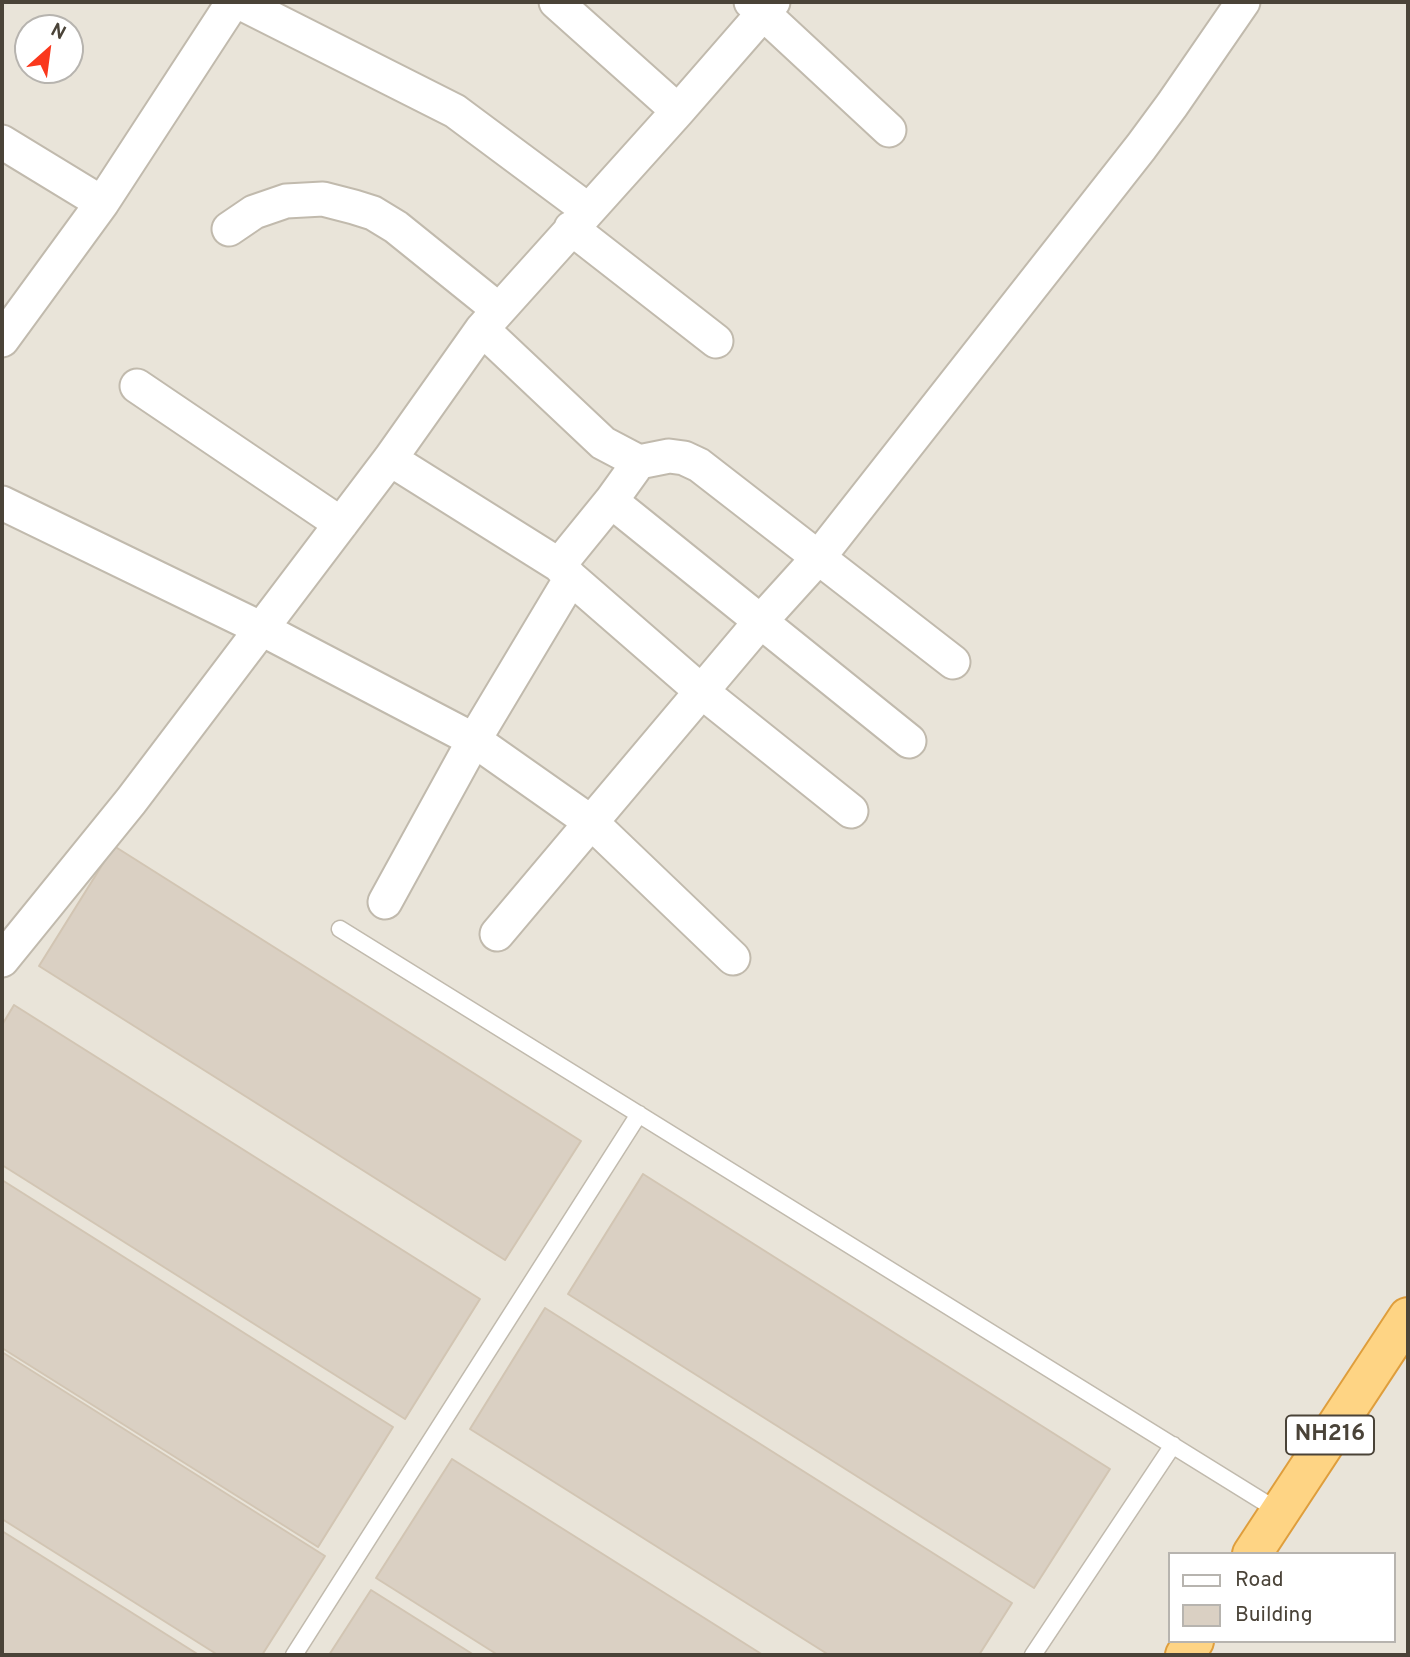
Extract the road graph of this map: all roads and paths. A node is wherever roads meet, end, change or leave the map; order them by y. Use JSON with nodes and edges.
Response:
{"nodes":[{"id":1,"x":236,"y":2,"type":"edge"},
{"id":2,"x":556,"y":2,"type":"edge"},
{"id":3,"x":1243,"y":2,"type":"edge"},
{"id":4,"x":763,"y":5,"type":"edge"},
{"id":5,"x":678,"y":111,"type":"junction"},
{"id":6,"x":889,"y":130,"type":"dead end"},
{"id":7,"x":2,"y":142,"type":"edge"},
{"id":8,"x":102,"y":203,"type":"junction"},
{"id":9,"x":579,"y":219,"type":"junction"},
{"id":10,"x":229,"y":229,"type":"dead end"},
{"id":11,"x":491,"y":319,"type":"junction"},
{"id":12,"x":2,"y":340,"type":"edge"},
{"id":13,"x":716,"y":341,"type":"dead end"},
{"id":14,"x":137,"y":386,"type":"dead end"},
{"id":15,"x":390,"y":459,"type":"junction"},
{"id":16,"x":639,"y":462,"type":"junction"},
{"id":17,"x":611,"y":501,"type":"junction"},
{"id":18,"x":2,"y":503,"type":"edge"},
{"id":19,"x":341,"y":524,"type":"junction"},
{"id":20,"x":818,"y":558,"type":"junction"},
{"id":21,"x":565,"y":572,"type":"junction"},
{"id":22,"x":760,"y":622,"type":"junction"},
{"id":23,"x":262,"y":629,"type":"junction"},
{"id":24,"x":953,"y":662,"type":"dead end"},
{"id":25,"x":702,"y":691,"type":"junction"},
{"id":26,"x":474,"y":740,"type":"junction"},
{"id":27,"x":909,"y":741,"type":"dead end"},
{"id":28,"x":850,"y":811,"type":"dead end"},
{"id":29,"x":592,"y":823,"type":"junction"},
{"id":30,"x":385,"y":902,"type":"dead end"},
{"id":31,"x":340,"y":929,"type":"dead end"},
{"id":32,"x":497,"y":934,"type":"dead end"},
{"id":33,"x":733,"y":958,"type":"dead end"},
{"id":34,"x":2,"y":960,"type":"edge"},
{"id":35,"x":639,"y":1114,"type":"junction"},
{"id":36,"x":1408,"y":1317,"type":"edge"},
{"id":37,"x":1172,"y":1445,"type":"junction"},
{"id":38,"x":1280,"y":1512,"type":"junction"},
{"id":39,"x":1253,"y":1552,"type":"edge"},
{"id":40,"x":294,"y":1655,"type":"edge"},
{"id":41,"x":1033,"y":1655,"type":"edge"}],
"edges":[{"from":1,"to":8,"type":"street"},
{"from":1,"to":9,"type":"street"},
{"from":2,"to":5,"type":"street"},
{"from":3,"to":20,"type":"street"},
{"from":4,"to":5,"type":"street"},
{"from":4,"to":6,"type":"street"},
{"from":5,"to":9,"type":"street"},
{"from":7,"to":8,"type":"street"},
{"from":8,"to":12,"type":"street"},
{"from":9,"to":11,"type":"street"},
{"from":9,"to":13,"type":"street"},
{"from":10,"to":11,"type":"street"},
{"from":11,"to":15,"type":"street"},
{"from":11,"to":16,"type":"street"},
{"from":14,"to":19,"type":"street"},
{"from":15,"to":19,"type":"street"},
{"from":15,"to":21,"type":"street"},
{"from":16,"to":17,"type":"street"},
{"from":16,"to":20,"type":"street"},
{"from":17,"to":21,"type":"street"},
{"from":17,"to":22,"type":"street"},
{"from":18,"to":23,"type":"street"},
{"from":19,"to":23,"type":"street"},
{"from":20,"to":22,"type":"street"},
{"from":20,"to":24,"type":"street"},
{"from":21,"to":25,"type":"street"},
{"from":21,"to":26,"type":"street"},
{"from":22,"to":25,"type":"street"},
{"from":22,"to":27,"type":"street"},
{"from":23,"to":26,"type":"street"},
{"from":23,"to":34,"type":"street"},
{"from":25,"to":28,"type":"street"},
{"from":25,"to":29,"type":"street"},
{"from":26,"to":29,"type":"street"},
{"from":26,"to":30,"type":"street"},
{"from":29,"to":32,"type":"street"},
{"from":29,"to":33,"type":"street"},
{"from":31,"to":35,"type":"lane"},
{"from":35,"to":37,"type":"lane"},
{"from":35,"to":40,"type":"lane"},
{"from":36,"to":38,"type":"highway","number":"NH216"},
{"from":37,"to":38,"type":"lane"},
{"from":37,"to":41,"type":"lane"},
{"from":38,"to":39,"type":"highway","number":"NH216"}]}
